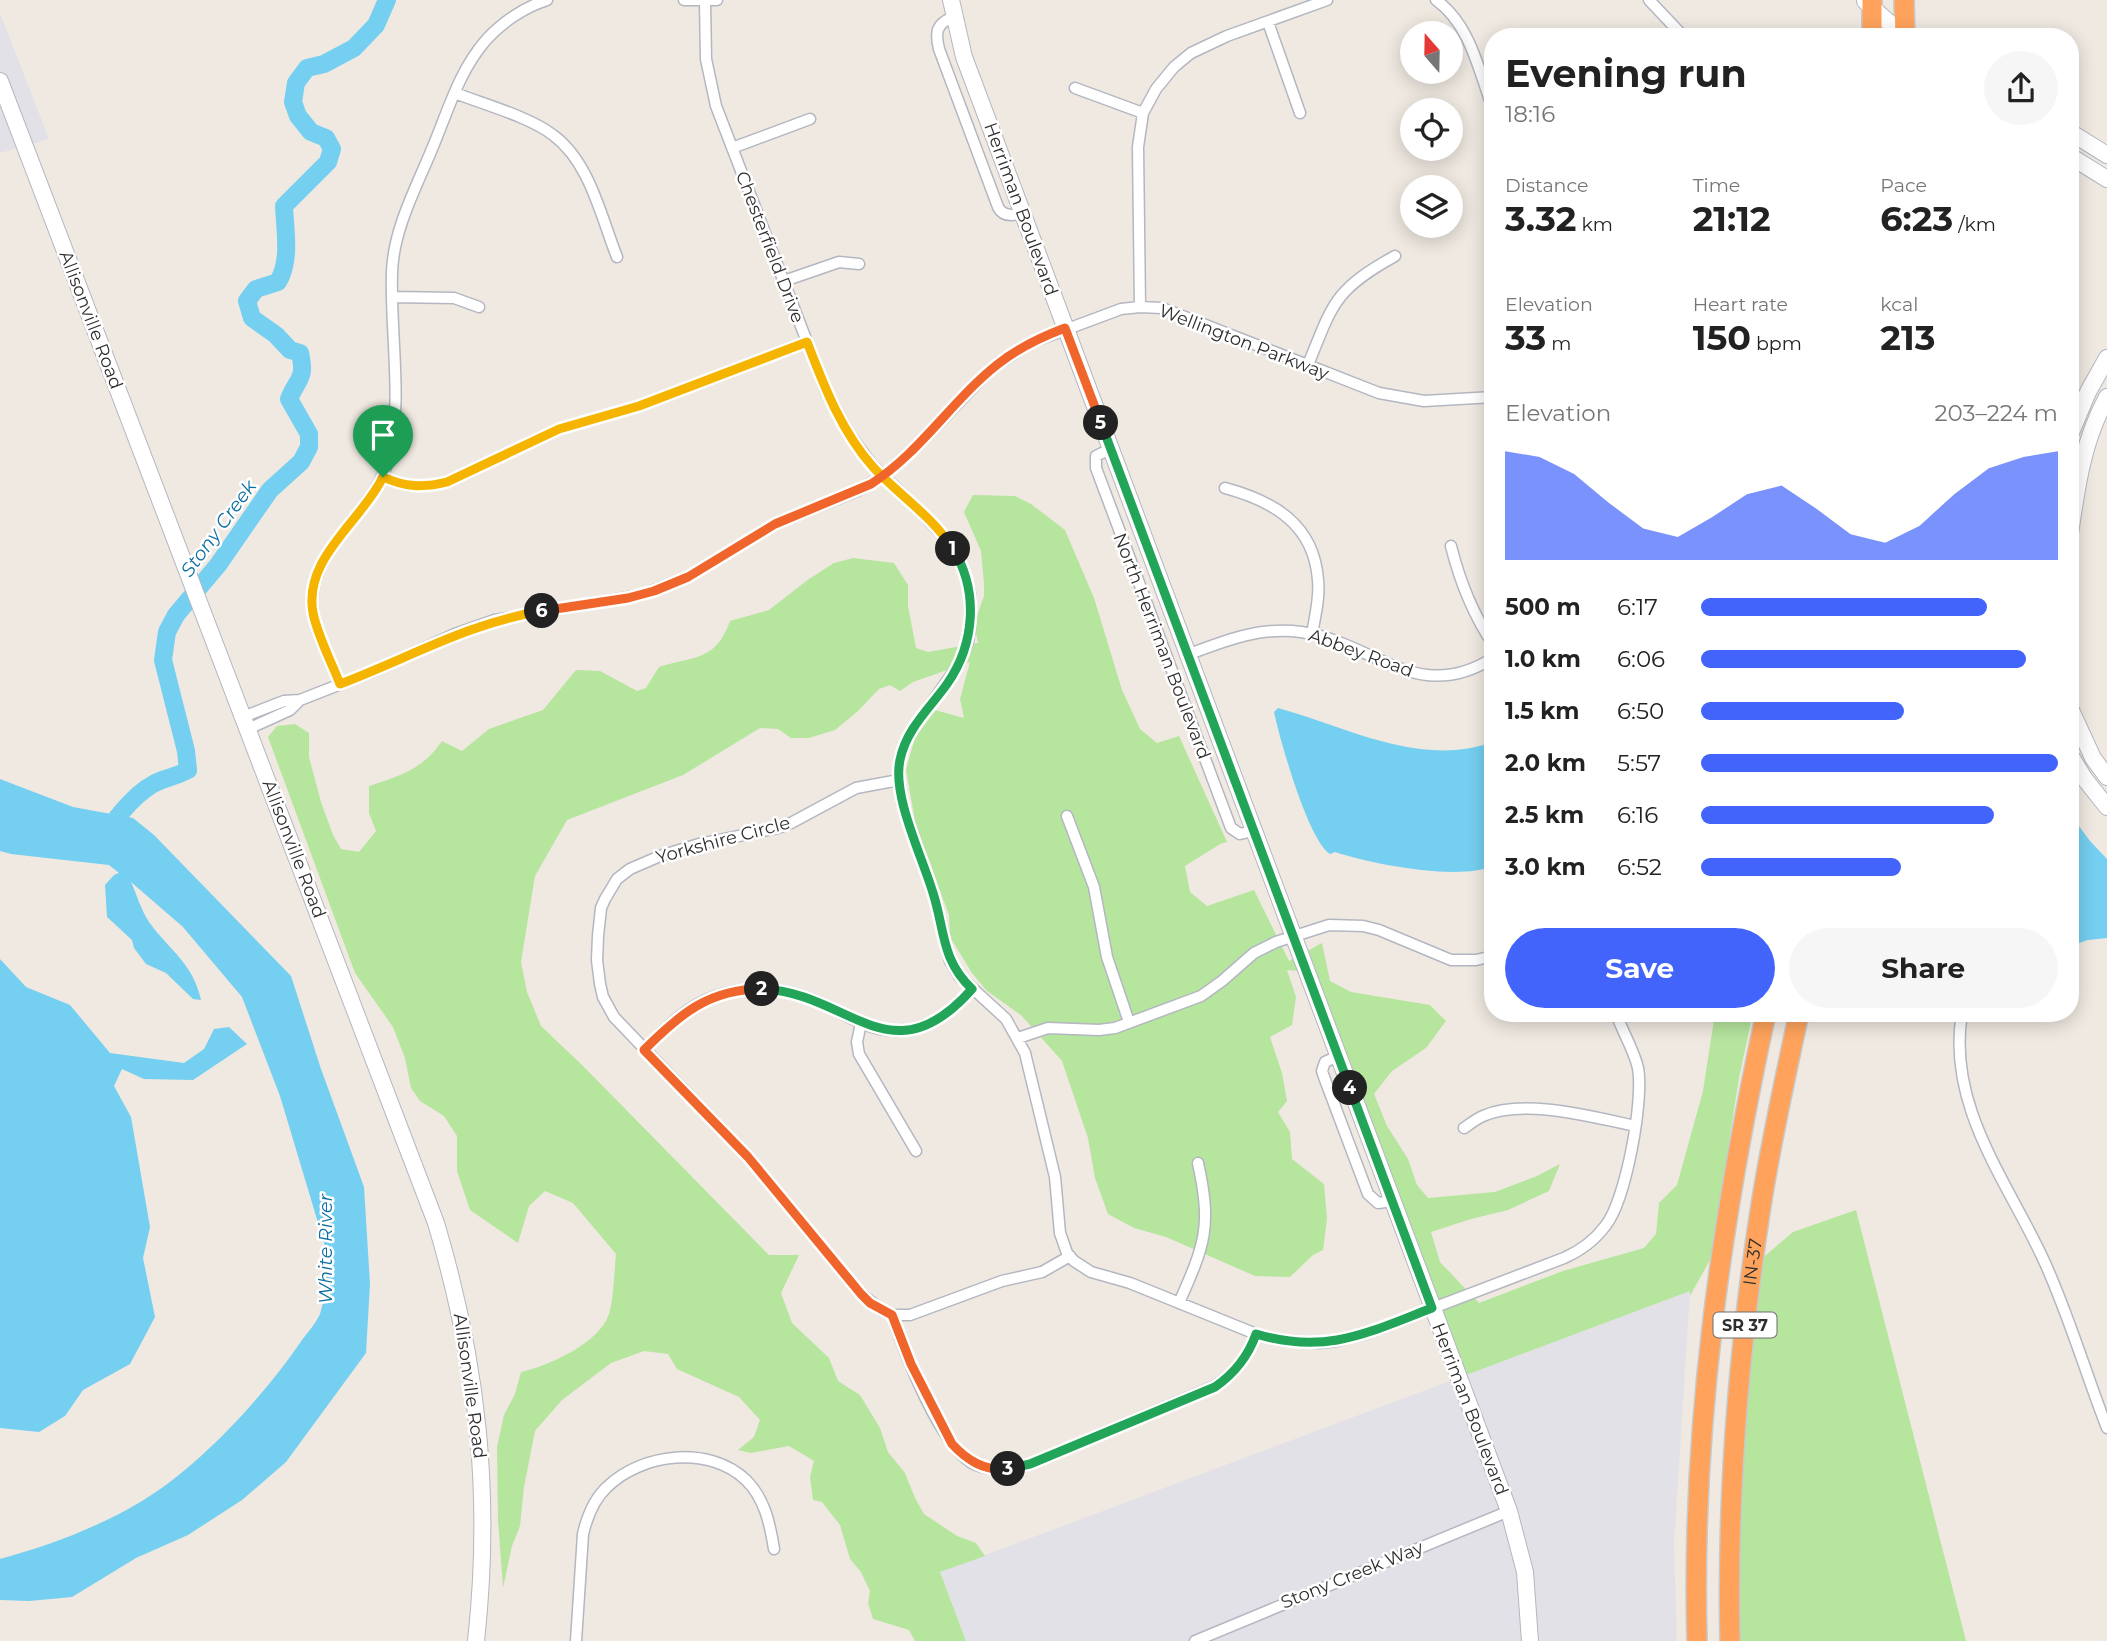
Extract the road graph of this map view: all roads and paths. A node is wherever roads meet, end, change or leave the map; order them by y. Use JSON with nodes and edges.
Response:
{"nodes":[{"id":1,"x":547,"y":0,"type":"edge"},
{"id":2,"x":684,"y":0,"type":"edge"},
{"id":3,"x":951,"y":0,"type":"edge"},
{"id":4,"x":1327,"y":0,"type":"edge"},
{"id":5,"x":1436,"y":0,"type":"edge"},
{"id":6,"x":1648,"y":0,"type":"edge"},
{"id":7,"x":1904,"y":0,"type":"edge"},
{"id":8,"x":711,"y":1,"type":"edge"},
{"id":9,"x":1870,"y":2,"type":"edge"},
{"id":10,"x":1268,"y":22,"type":"junction"},
{"id":11,"x":1675,"y":28,"type":"edge"},
{"id":12,"x":1871,"y":28,"type":"edge"},
{"id":13,"x":1896,"y":28,"type":"edge"},
{"id":14,"x":1905,"y":28,"type":"edge"},
{"id":15,"x":0,"y":80,"type":"edge"},
{"id":16,"x":1484,"y":86,"type":"edge"},
{"id":17,"x":1075,"y":88,"type":"dead end"},
{"id":18,"x":454,"y":93,"type":"junction"},
{"id":19,"x":1143,"y":113,"type":"junction"},
{"id":20,"x":1300,"y":113,"type":"dead end"},
{"id":21,"x":810,"y":119,"type":"dead end"},
{"id":22,"x":2079,"y":138,"type":"edge"},
{"id":23,"x":732,"y":148,"type":"junction"},
{"id":24,"x":2107,"y":155,"type":"edge"},
{"id":25,"x":2079,"y":162,"type":"edge"},
{"id":26,"x":2107,"y":179,"type":"edge"},
{"id":27,"x":1395,"y":256,"type":"dead end"},
{"id":28,"x":617,"y":257,"type":"dead end"},
{"id":29,"x":859,"y":264,"type":"dead end"},
{"id":30,"x":784,"y":281,"type":"junction"},
{"id":31,"x":393,"y":297,"type":"junction"},
{"id":32,"x":479,"y":307,"type":"dead end"},
{"id":33,"x":1140,"y":307,"type":"junction"},
{"id":34,"x":1065,"y":328,"type":"junction"},
{"id":35,"x":807,"y":342,"type":"junction"},
{"id":36,"x":2107,"y":358,"type":"edge"},
{"id":37,"x":1308,"y":365,"type":"junction"},
{"id":38,"x":2107,"y":397,"type":"edge"},
{"id":39,"x":1484,"y":398,"type":"edge"},
{"id":40,"x":2079,"y":414,"type":"edge"},
{"id":41,"x":1110,"y":449,"type":"junction"},
{"id":42,"x":883,"y":476,"type":"junction"},
{"id":43,"x":383,"y":477,"type":"junction"},
{"id":44,"x":2079,"y":477,"type":"edge"},
{"id":45,"x":1225,"y":488,"type":"dead end"},
{"id":46,"x":1451,"y":547,"type":"dead end"},
{"id":47,"x":1484,"y":631,"type":"edge"},
{"id":48,"x":1312,"y":634,"type":"junction"},
{"id":49,"x":1187,"y":655,"type":"junction"},
{"id":50,"x":1484,"y":662,"type":"edge"},
{"id":51,"x":340,"y":684,"type":"junction"},
{"id":52,"x":245,"y":723,"type":"junction"},
{"id":53,"x":2079,"y":729,"type":"edge"},
{"id":54,"x":2086,"y":746,"type":"junction"},
{"id":55,"x":2079,"y":750,"type":"edge"},
{"id":56,"x":2079,"y":769,"type":"edge"},
{"id":57,"x":2107,"y":777,"type":"edge"},
{"id":58,"x":899,"y":780,"type":"junction"},
{"id":59,"x":2107,"y":807,"type":"edge"},
{"id":60,"x":1067,"y":816,"type":"dead end"},
{"id":61,"x":1253,"y":831,"type":"junction"},
{"id":62,"x":1293,"y":937,"type":"junction"},
{"id":63,"x":1484,"y":958,"type":"edge"},
{"id":64,"x":972,"y":989,"type":"junction"},
{"id":65,"x":1129,"y":1022,"type":"junction"},
{"id":66,"x":1619,"y":1022,"type":"edge"},
{"id":67,"x":1764,"y":1022,"type":"edge"},
{"id":68,"x":1797,"y":1022,"type":"edge"},
{"id":69,"x":1962,"y":1022,"type":"edge"},
{"id":70,"x":861,"y":1023,"type":"junction"},
{"id":71,"x":1018,"y":1038,"type":"junction"},
{"id":72,"x":644,"y":1050,"type":"junction"},
{"id":73,"x":1635,"y":1126,"type":"junction"},
{"id":74,"x":1464,"y":1128,"type":"dead end"},
{"id":75,"x":916,"y":1151,"type":"dead end"},
{"id":76,"x":1198,"y":1163,"type":"dead end"},
{"id":77,"x":1070,"y":1256,"type":"junction"},
{"id":78,"x":1179,"y":1303,"type":"junction"},
{"id":79,"x":1432,"y":1308,"type":"junction"},
{"id":80,"x":892,"y":1315,"type":"junction"},
{"id":81,"x":1256,"y":1334,"type":"junction"},
{"id":82,"x":2107,"y":1428,"type":"edge"},
{"id":83,"x":1509,"y":1511,"type":"junction"},
{"id":84,"x":774,"y":1549,"type":"dead end"},
{"id":85,"x":476,"y":1641,"type":"edge"},
{"id":86,"x":576,"y":1641,"type":"edge"},
{"id":87,"x":1195,"y":1641,"type":"edge"},
{"id":88,"x":1530,"y":1641,"type":"edge"},
{"id":89,"x":1697,"y":1641,"type":"edge"},
{"id":90,"x":1730,"y":1641,"type":"edge"}],
"edges":[{"from":1,"to":18,"type":"street"},
{"from":2,"to":8,"type":"street"},
{"from":3,"to":34,"type":"street","name":"Herriman Boulevard"},
{"from":4,"to":10,"type":"street"},
{"from":5,"to":16,"type":"street"},
{"from":6,"to":11,"type":"street"},
{"from":7,"to":14,"type":"highway"},
{"from":8,"to":23,"type":"street","name":"Chesterfield Drive"},
{"from":9,"to":12,"type":"highway"},
{"from":9,"to":13,"type":"street"},
{"from":10,"to":19,"type":"street"},
{"from":10,"to":20,"type":"street"},
{"from":15,"to":52,"type":"street","name":"Allisonville Road"},
{"from":17,"to":19,"type":"street"},
{"from":18,"to":28,"type":"street"},
{"from":18,"to":31,"type":"street"},
{"from":19,"to":33,"type":"street"},
{"from":21,"to":23,"type":"street"},
{"from":22,"to":24,"type":"street"},
{"from":23,"to":30,"type":"street","name":"Chesterfield Drive"},
{"from":25,"to":26,"type":"street"},
{"from":27,"to":37,"type":"street"},
{"from":29,"to":30,"type":"street"},
{"from":30,"to":35,"type":"street","name":"Chesterfield Drive"},
{"from":31,"to":32,"type":"street"},
{"from":31,"to":43,"type":"street"},
{"from":33,"to":34,"type":"street","name":"Wellington Parkway"},
{"from":33,"to":37,"type":"street","name":"Wellington Parkway"},
{"from":34,"to":41,"type":"street","name":"Herriman Boulevard"},
{"from":34,"to":42,"type":"street","name":"Wellington Parkway"},
{"from":35,"to":42,"type":"street","name":"Chesterfield Drive"},
{"from":35,"to":43,"type":"street"},
{"from":36,"to":40,"type":"street"},
{"from":37,"to":39,"type":"street","name":"Wellington Parkway"},
{"from":38,"to":44,"type":"street"},
{"from":41,"to":49,"type":"street","name":"Herriman Boulevard"},
{"from":41,"to":61,"type":"street","name":"North Herriman Boulevard"},
{"from":42,"to":51,"type":"street","name":"Wellington Parkway"},
{"from":42,"to":58,"type":"street","name":"Chesterfield Drive"},
{"from":43,"to":51,"type":"street"},
{"from":45,"to":48,"type":"street"},
{"from":46,"to":47,"type":"street"},
{"from":48,"to":49,"type":"street","name":"Abbey Road"},
{"from":48,"to":50,"type":"street","name":"Abbey Road"},
{"from":49,"to":61,"type":"street","name":"Herriman Boulevard"},
{"from":51,"to":52,"type":"street","name":"Wellington Parkway"},
{"from":52,"to":85,"type":"street","name":"Allisonville Road"},
{"from":53,"to":54,"type":"street"},
{"from":54,"to":55,"type":"street"},
{"from":54,"to":57,"type":"street"},
{"from":56,"to":59,"type":"street"},
{"from":58,"to":64,"type":"street","name":"Chesterfield Drive"},
{"from":58,"to":72,"type":"street","name":"Yorkshire Circle"},
{"from":60,"to":65,"type":"street"},
{"from":61,"to":62,"type":"street","name":"Herriman Boulevard"},
{"from":62,"to":63,"type":"street"},
{"from":62,"to":65,"type":"street"},
{"from":62,"to":79,"type":"street","name":"Herriman Boulevard"},
{"from":64,"to":70,"type":"street"},
{"from":64,"to":71,"type":"street","name":"Chesterfield Drive"},
{"from":65,"to":71,"type":"street"},
{"from":66,"to":73,"type":"street"},
{"from":67,"to":89,"type":"highway","name":"IN-37","number":"SR 37"},
{"from":68,"to":90,"type":"highway","name":"IN-37","number":"SR 37"},
{"from":69,"to":82,"type":"street"},
{"from":70,"to":72,"type":"street"},
{"from":70,"to":75,"type":"street"},
{"from":71,"to":77,"type":"street","name":"Chesterfield Drive"},
{"from":72,"to":80,"type":"street","name":"Yorkshire Circle"},
{"from":73,"to":74,"type":"street"},
{"from":73,"to":79,"type":"street"},
{"from":76,"to":78,"type":"street"},
{"from":77,"to":78,"type":"street"},
{"from":77,"to":80,"type":"street"},
{"from":78,"to":81,"type":"street"},
{"from":79,"to":81,"type":"street"},
{"from":79,"to":83,"type":"street","name":"Herriman Boulevard"},
{"from":80,"to":81,"type":"street"},
{"from":83,"to":87,"type":"street","name":"Stony Creek Way"},
{"from":83,"to":88,"type":"street","name":"Herriman Boulevard"},
{"from":84,"to":86,"type":"street"}]}
